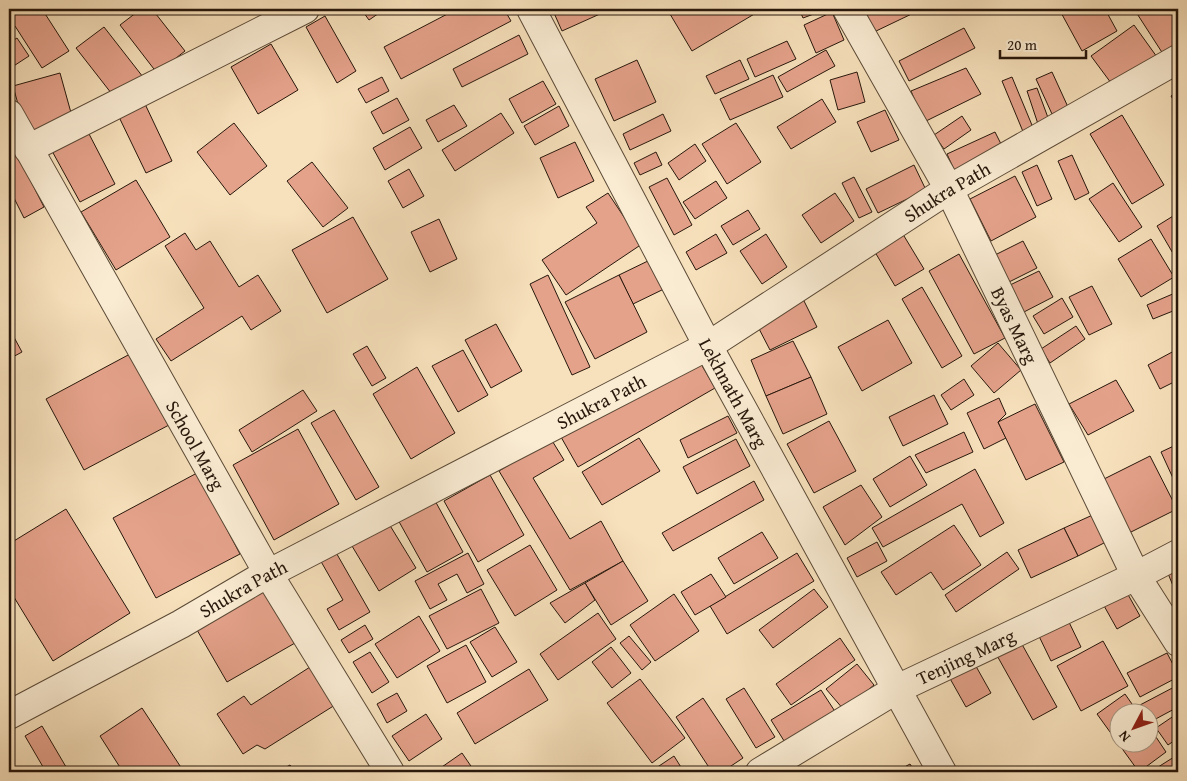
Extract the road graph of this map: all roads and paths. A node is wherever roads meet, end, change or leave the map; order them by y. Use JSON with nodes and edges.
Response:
{"nodes":[{"id":1,"x":305,"y":9,"type":"edge"},
{"id":2,"x":531,"y":9,"type":"edge"},
{"id":3,"x":847,"y":9,"type":"edge"},
{"id":4,"x":1178,"y":59,"type":"edge"},
{"id":5,"x":9,"y":114,"type":"edge"},
{"id":6,"x":28,"y":149,"type":"junction"},
{"id":7,"x":949,"y":189,"type":"junction"},
{"id":8,"x":708,"y":346,"type":"junction"},
{"id":9,"x":1178,"y":554,"type":"edge"},
{"id":10,"x":269,"y":575,"type":"junction"},
{"id":11,"x":1136,"y":576,"type":"junction"},
{"id":12,"x":1178,"y":642,"type":"edge"},
{"id":13,"x":897,"y":689,"type":"junction"},
{"id":14,"x":9,"y":715,"type":"edge"},
{"id":15,"x":390,"y":772,"type":"edge"},
{"id":16,"x":760,"y":772,"type":"edge"},
{"id":17,"x":942,"y":772,"type":"edge"}],
"edges":[{"from":1,"to":6,"type":"street"},
{"from":2,"to":8,"type":"street","name":"Lekhnath Marg"},
{"from":3,"to":7,"type":"street","name":"Byas Marg"},
{"from":4,"to":7,"type":"street","name":"Shukra Path"},
{"from":5,"to":6,"type":"street","name":"School Marg"},
{"from":6,"to":10,"type":"street","name":"School Marg"},
{"from":7,"to":8,"type":"street","name":"Shukra Path"},
{"from":7,"to":11,"type":"street","name":"Byas Marg"},
{"from":8,"to":10,"type":"street","name":"Shukra Path"},
{"from":8,"to":13,"type":"street","name":"Lekhnath Marg"},
{"from":9,"to":11,"type":"street","name":"Tenjing Marg"},
{"from":10,"to":14,"type":"street","name":"Shukra Path"},
{"from":10,"to":15,"type":"street","name":"School Marg"},
{"from":11,"to":12,"type":"street","name":"Byas Marg"},
{"from":11,"to":13,"type":"street","name":"Tenjing Marg"},
{"from":13,"to":16,"type":"street","name":"Tenjing Marg"},
{"from":13,"to":17,"type":"street","name":"Lekhnath Marg"}]}
